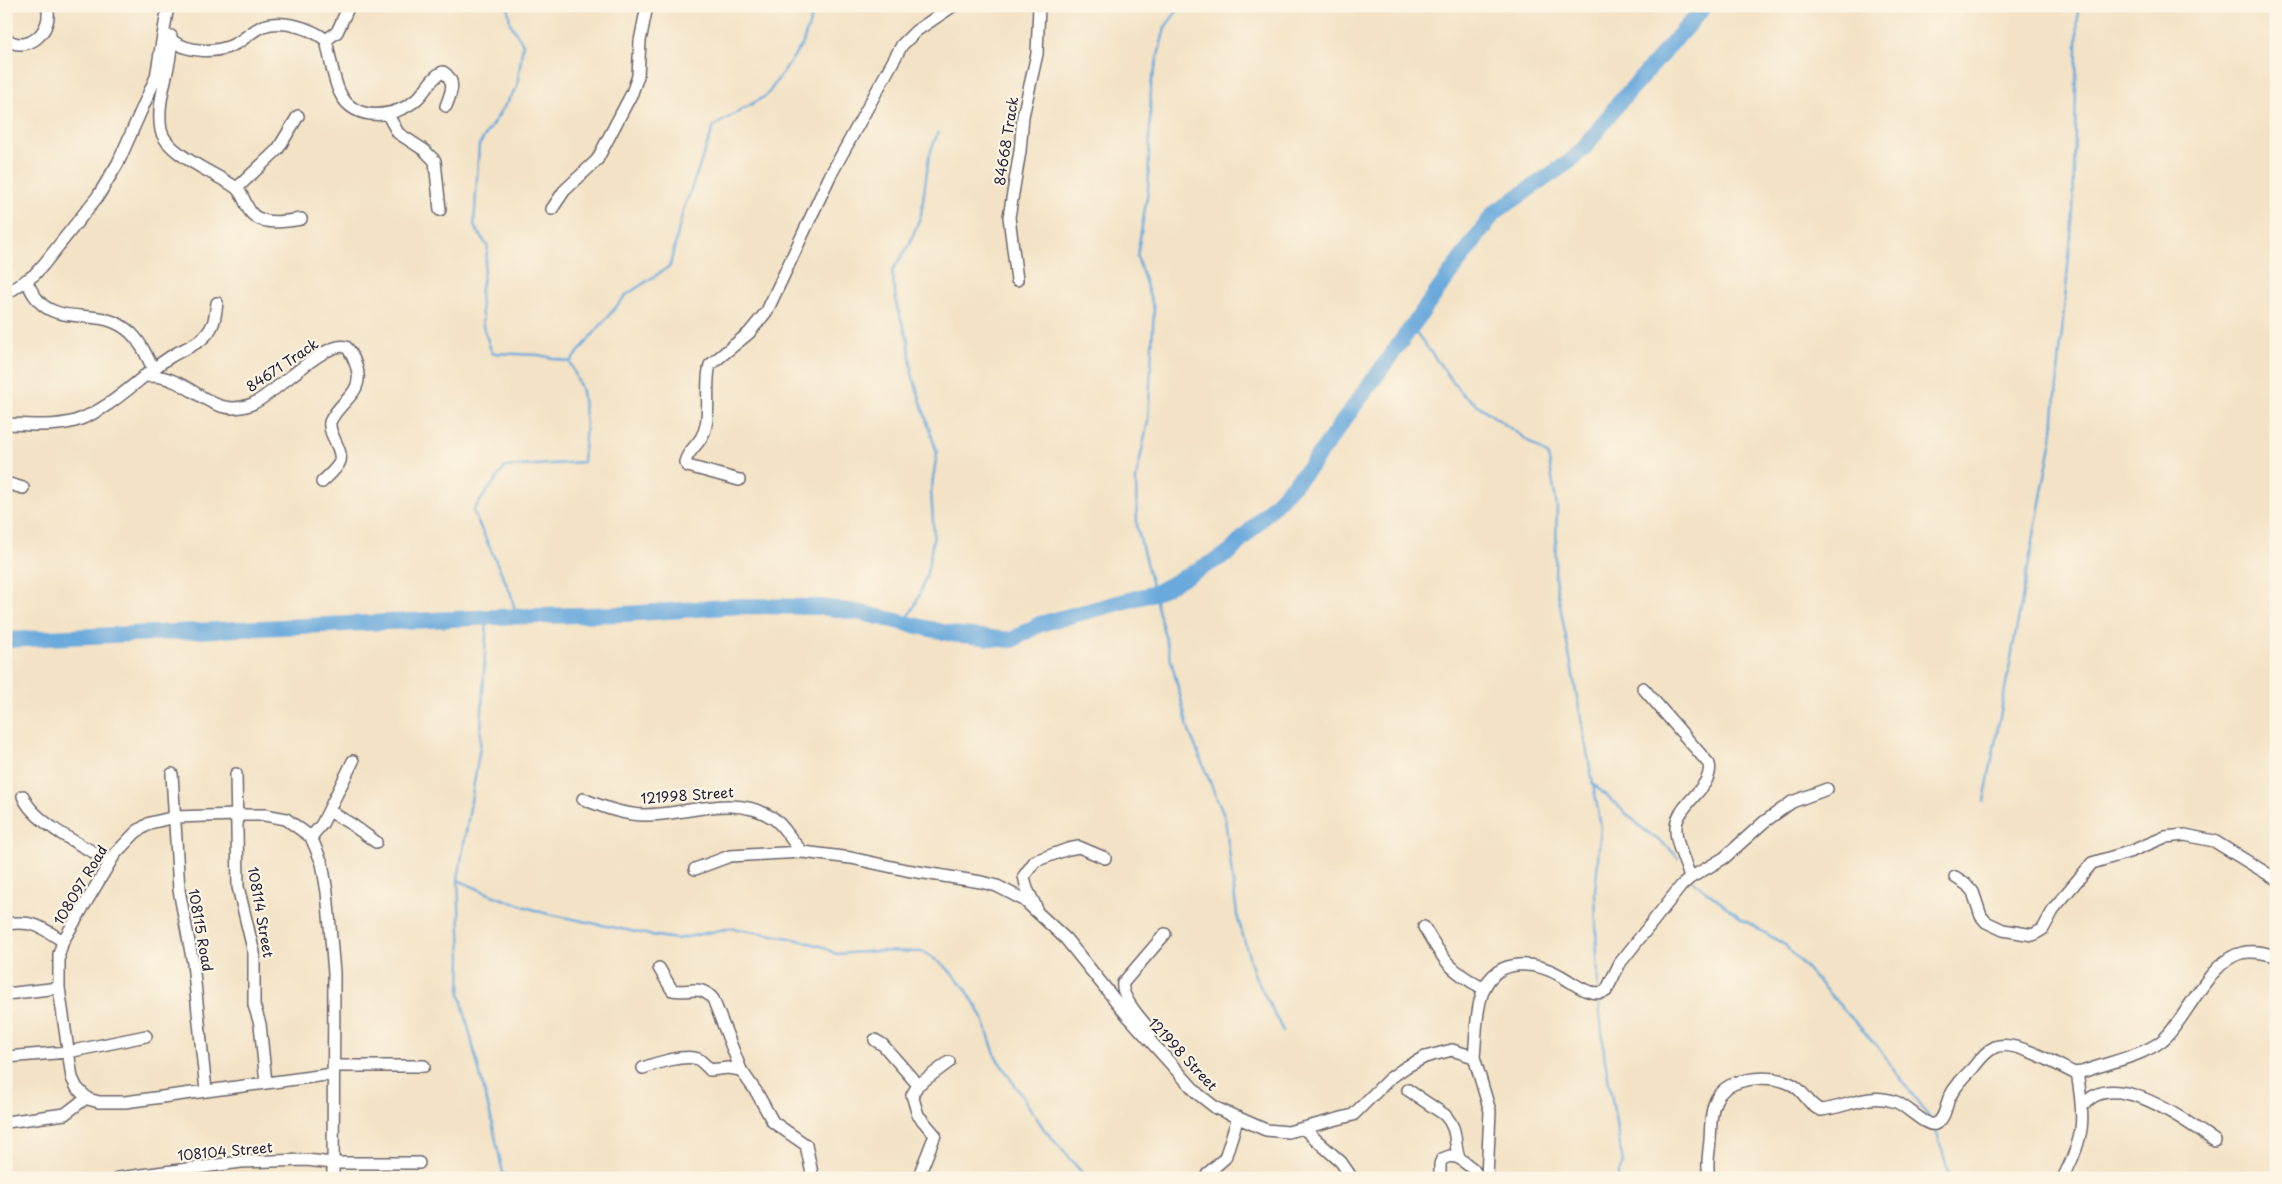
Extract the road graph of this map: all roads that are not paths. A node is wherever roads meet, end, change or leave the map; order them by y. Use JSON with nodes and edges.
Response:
{"nodes":[{"id":1,"x":47,"y":6,"type":"edge"},
{"id":2,"x":348,"y":6,"type":"edge"},
{"id":3,"x":647,"y":6,"type":"edge"},
{"id":4,"x":953,"y":6,"type":"edge"},
{"id":5,"x":1039,"y":6,"type":"edge"},
{"id":6,"x":167,"y":12,"type":"edge"},
{"id":7,"x":6,"y":39,"type":"edge"},
{"id":8,"x":171,"y":40,"type":"junction"},
{"id":9,"x":326,"y":40,"type":"junction"},
{"id":10,"x":446,"y":106,"type":"dead end"},
{"id":11,"x":388,"y":115,"type":"junction"},
{"id":12,"x":298,"y":116,"type":"dead end"},
{"id":13,"x":237,"y":188,"type":"junction"},
{"id":14,"x":440,"y":210,"type":"dead end"},
{"id":15,"x":552,"y":210,"type":"dead end"},
{"id":16,"x":301,"y":219,"type":"dead end"},
{"id":17,"x":26,"y":280,"type":"junction"},
{"id":18,"x":1017,"y":280,"type":"dead end"},
{"id":19,"x":6,"y":294,"type":"edge"},
{"id":20,"x":216,"y":303,"type":"dead end"},
{"id":21,"x":149,"y":373,"type":"junction"},
{"id":22,"x":6,"y":424,"type":"edge"},
{"id":23,"x":738,"y":480,"type":"dead end"},
{"id":24,"x":322,"y":482,"type":"dead end"},
{"id":25,"x":6,"y":483,"type":"edge"},
{"id":26,"x":22,"y":488,"type":"dead end"},
{"id":27,"x":1643,"y":688,"type":"dead end"},
{"id":28,"x":353,"y":761,"type":"dead end"},
{"id":29,"x":172,"y":774,"type":"dead end"},
{"id":30,"x":236,"y":774,"type":"dead end"},
{"id":31,"x":1827,"y":788,"type":"dead end"},
{"id":32,"x":23,"y":796,"type":"dead end"},
{"id":33,"x":582,"y":799,"type":"dead end"},
{"id":34,"x":328,"y":811,"type":"junction"},
{"id":35,"x":237,"y":815,"type":"junction"},
{"id":36,"x":176,"y":817,"type":"junction"},
{"id":37,"x":311,"y":838,"type":"junction"},
{"id":38,"x":376,"y":842,"type":"dead end"},
{"id":39,"x":803,"y":852,"type":"junction"},
{"id":40,"x":1105,"y":858,"type":"dead end"},
{"id":41,"x":110,"y":862,"type":"junction"},
{"id":42,"x":695,"y":869,"type":"dead end"},
{"id":43,"x":1956,"y":877,"type":"dead end"},
{"id":44,"x":1690,"y":878,"type":"junction"},
{"id":45,"x":2276,"y":879,"type":"edge"},
{"id":46,"x":1038,"y":911,"type":"junction"},
{"id":47,"x":6,"y":924,"type":"edge"},
{"id":48,"x":1424,"y":928,"type":"dead end"},
{"id":49,"x":1165,"y":934,"type":"dead end"},
{"id":50,"x":63,"y":941,"type":"junction"},
{"id":51,"x":2276,"y":956,"type":"edge"},
{"id":52,"x":659,"y":968,"type":"dead end"},
{"id":53,"x":59,"y":988,"type":"junction"},
{"id":54,"x":1484,"y":989,"type":"junction"},
{"id":55,"x":6,"y":994,"type":"edge"},
{"id":56,"x":146,"y":1036,"type":"dead end"},
{"id":57,"x":875,"y":1040,"type":"dead end"},
{"id":58,"x":68,"y":1052,"type":"junction"},
{"id":59,"x":6,"y":1057,"type":"edge"},
{"id":60,"x":1474,"y":1057,"type":"junction"},
{"id":61,"x":1169,"y":1061,"type":"junction"},
{"id":62,"x":949,"y":1062,"type":"dead end"},
{"id":63,"x":424,"y":1066,"type":"dead end"},
{"id":64,"x":643,"y":1068,"type":"dead end"},
{"id":65,"x":333,"y":1070,"type":"junction"},
{"id":66,"x":741,"y":1070,"type":"junction"},
{"id":67,"x":2076,"y":1073,"type":"junction"},
{"id":68,"x":266,"y":1083,"type":"junction"},
{"id":69,"x":918,"y":1084,"type":"junction"},
{"id":70,"x":1408,"y":1090,"type":"dead end"},
{"id":71,"x":206,"y":1091,"type":"junction"},
{"id":72,"x":86,"y":1098,"type":"junction"},
{"id":73,"x":2082,"y":1107,"type":"junction"},
{"id":74,"x":1238,"y":1117,"type":"junction"},
{"id":75,"x":6,"y":1122,"type":"edge"},
{"id":76,"x":1304,"y":1129,"type":"junction"},
{"id":77,"x":2215,"y":1141,"type":"dead end"},
{"id":78,"x":1459,"y":1158,"type":"junction"},
{"id":79,"x":333,"y":1163,"type":"junction"},
{"id":80,"x":419,"y":1163,"type":"dead end"},
{"id":81,"x":1208,"y":1173,"type":"dead end"},
{"id":82,"x":119,"y":1178,"type":"edge"},
{"id":83,"x":333,"y":1178,"type":"edge"},
{"id":84,"x":813,"y":1178,"type":"edge"},
{"id":85,"x":918,"y":1178,"type":"edge"},
{"id":86,"x":1352,"y":1178,"type":"edge"},
{"id":87,"x":1440,"y":1178,"type":"edge"},
{"id":88,"x":1479,"y":1178,"type":"edge"},
{"id":89,"x":1487,"y":1178,"type":"edge"},
{"id":90,"x":1709,"y":1178,"type":"edge"},
{"id":91,"x":2063,"y":1178,"type":"edge"}],
"edges":[{"from":1,"to":7,"type":"street"},
{"from":2,"to":9,"type":"street"},
{"from":3,"to":15,"type":"street"},
{"from":4,"to":23,"type":"street"},
{"from":5,"to":18,"type":"street","name":"84668 Track"},
{"from":6,"to":8,"type":"street"},
{"from":6,"to":17,"type":"street"},
{"from":8,"to":9,"type":"street"},
{"from":8,"to":13,"type":"street"},
{"from":9,"to":11,"type":"street"},
{"from":10,"to":11,"type":"street"},
{"from":11,"to":14,"type":"street"},
{"from":12,"to":13,"type":"street"},
{"from":13,"to":16,"type":"street"},
{"from":17,"to":19,"type":"street"},
{"from":17,"to":21,"type":"street"},
{"from":20,"to":21,"type":"street"},
{"from":21,"to":22,"type":"street"},
{"from":21,"to":24,"type":"street","name":"84671 Track"},
{"from":25,"to":26,"type":"street"},
{"from":27,"to":44,"type":"street"},
{"from":28,"to":34,"type":"street"},
{"from":29,"to":36,"type":"street","name":"108115 Road"},
{"from":30,"to":35,"type":"street","name":"108114 Street"},
{"from":31,"to":44,"type":"street"},
{"from":32,"to":41,"type":"street"},
{"from":33,"to":39,"type":"street","name":"121998 Street"},
{"from":34,"to":37,"type":"street"},
{"from":34,"to":38,"type":"street"},
{"from":35,"to":36,"type":"street","name":"108097 Road"},
{"from":35,"to":37,"type":"street","name":"108097 Road"},
{"from":35,"to":68,"type":"street","name":"108114 Street"},
{"from":36,"to":41,"type":"street","name":"108097 Road"},
{"from":36,"to":71,"type":"street","name":"108115 Road"},
{"from":37,"to":65,"type":"street","name":"108097 Road"},
{"from":39,"to":42,"type":"street"},
{"from":39,"to":46,"type":"street","name":"121998 Street"},
{"from":40,"to":46,"type":"street","name":"121998 Street"},
{"from":41,"to":50,"type":"street","name":"108097 Road"},
{"from":43,"to":45,"type":"street"},
{"from":44,"to":54,"type":"street"},
{"from":46,"to":61,"type":"street","name":"121998 Street"},
{"from":47,"to":50,"type":"street"},
{"from":48,"to":54,"type":"street"},
{"from":49,"to":61,"type":"street"},
{"from":50,"to":53,"type":"street","name":"108097 Road"},
{"from":51,"to":67,"type":"street"},
{"from":52,"to":66,"type":"street"},
{"from":53,"to":55,"type":"street"},
{"from":53,"to":58,"type":"street","name":"108097 Road"},
{"from":54,"to":60,"type":"street"},
{"from":56,"to":58,"type":"street"},
{"from":57,"to":69,"type":"street"},
{"from":58,"to":59,"type":"street"},
{"from":58,"to":72,"type":"street","name":"108097 Road"},
{"from":60,"to":76,"type":"street","name":"121998 Street"},
{"from":60,"to":89,"type":"street"},
{"from":61,"to":74,"type":"street","name":"121998 Street"},
{"from":62,"to":69,"type":"street"},
{"from":63,"to":65,"type":"street"},
{"from":64,"to":66,"type":"street"},
{"from":65,"to":68,"type":"street"},
{"from":65,"to":79,"type":"street","name":"108097 Road"},
{"from":66,"to":84,"type":"street"},
{"from":67,"to":73,"type":"street"},
{"from":67,"to":90,"type":"street"},
{"from":68,"to":71,"type":"street"},
{"from":69,"to":85,"type":"street"},
{"from":70,"to":78,"type":"street"},
{"from":71,"to":72,"type":"street"},
{"from":72,"to":75,"type":"street"},
{"from":73,"to":77,"type":"street"},
{"from":73,"to":91,"type":"street"},
{"from":74,"to":76,"type":"street","name":"121998 Street"},
{"from":74,"to":81,"type":"street"},
{"from":76,"to":86,"type":"street"},
{"from":78,"to":87,"type":"street"},
{"from":78,"to":88,"type":"street"},
{"from":79,"to":80,"type":"street","name":"108104 Street"},
{"from":79,"to":82,"type":"street","name":"108104 Street"},
{"from":79,"to":83,"type":"street","name":"108097 Road"}]}
